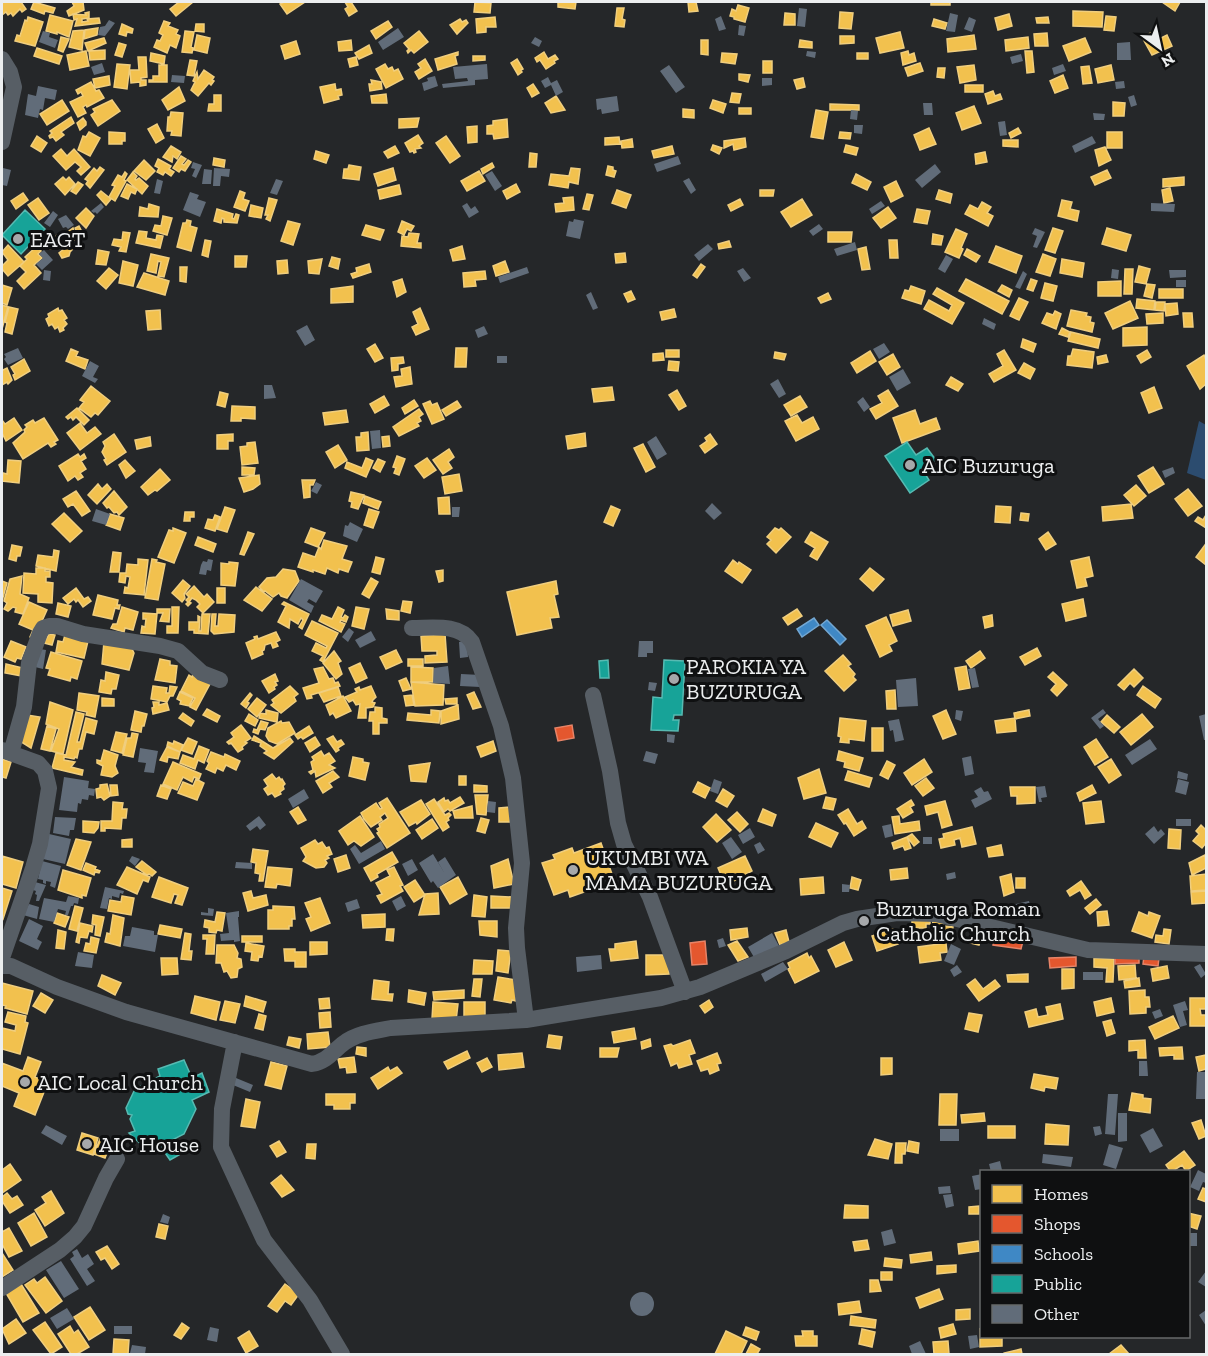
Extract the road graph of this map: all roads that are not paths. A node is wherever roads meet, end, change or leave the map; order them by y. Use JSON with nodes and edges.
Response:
{"nodes":[{"id":1,"x":2,"y":59,"type":"edge"},
{"id":2,"x":2,"y":142,"type":"edge"},
{"id":3,"x":412,"y":628,"type":"dead end"},
{"id":4,"x":220,"y":680,"type":"dead end"},
{"id":5,"x":593,"y":695,"type":"dead end"},
{"id":6,"x":6,"y":751,"type":"edge"},
{"id":7,"x":1206,"y":954,"type":"edge"},
{"id":8,"x":2,"y":958,"type":"edge"},
{"id":9,"x":2,"y":966,"type":"edge"},
{"id":10,"x":685,"y":992,"type":"junction"},
{"id":11,"x":526,"y":1020,"type":"junction"},
{"id":12,"x":235,"y":1042,"type":"junction"},
{"id":13,"x":117,"y":1159,"type":"dead end"},
{"id":14,"x":2,"y":1288,"type":"edge"},
{"id":15,"x":342,"y":1354,"type":"edge"}],
"edges":[{"from":1,"to":2,"type":"street"},
{"from":3,"to":11,"type":"street"},
{"from":4,"to":6,"type":"street"},
{"from":5,"to":10,"type":"street"},
{"from":6,"to":8,"type":"street"},
{"from":7,"to":10,"type":"street"},
{"from":9,"to":12,"type":"street"},
{"from":10,"to":11,"type":"street"},
{"from":11,"to":12,"type":"street"},
{"from":12,"to":15,"type":"street"},
{"from":13,"to":14,"type":"street"}]}
